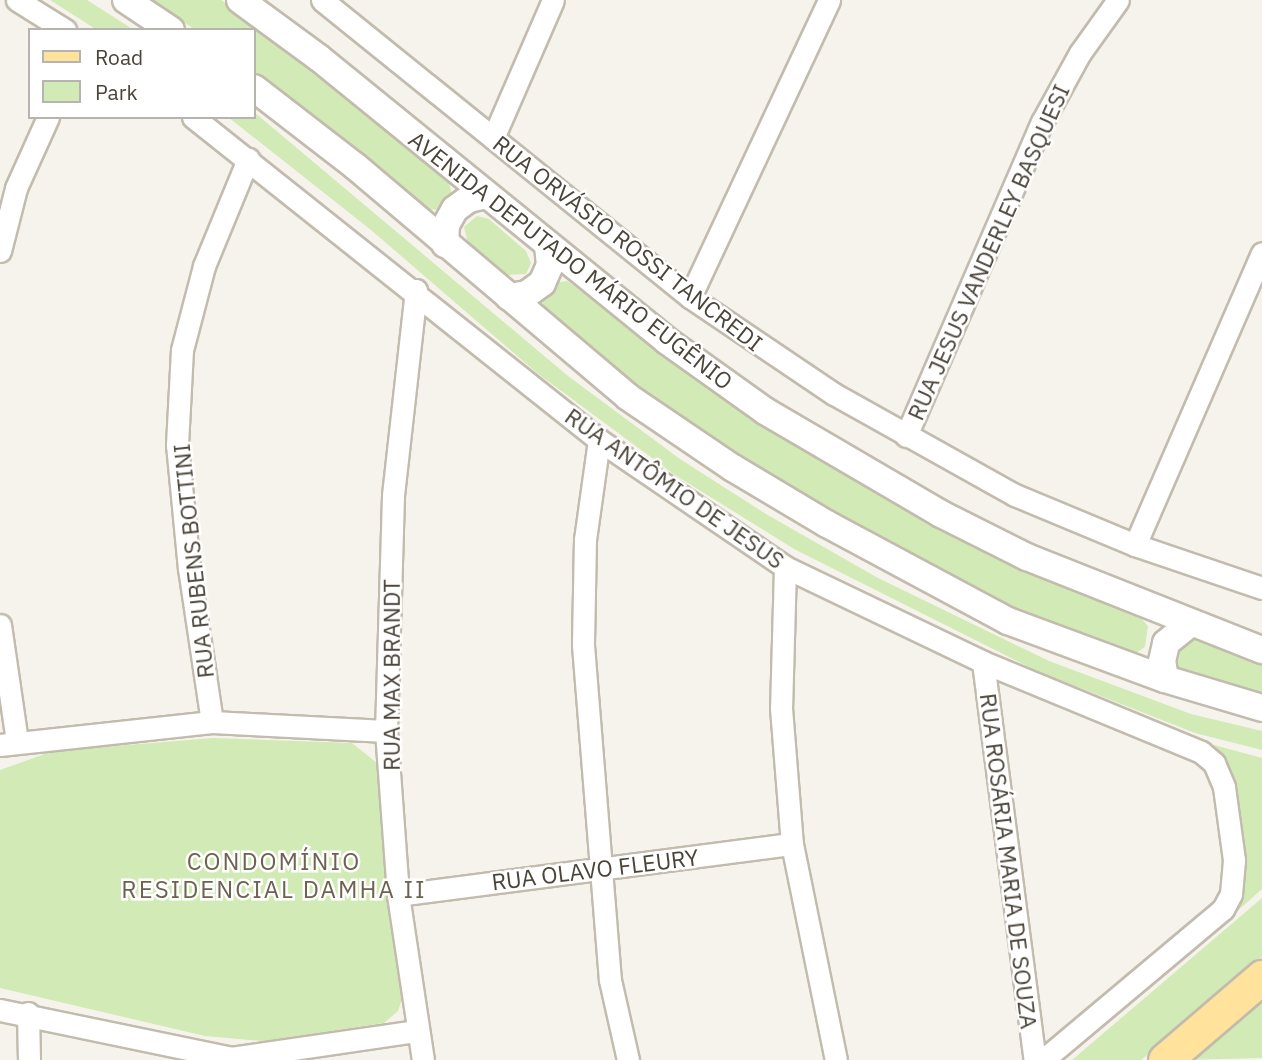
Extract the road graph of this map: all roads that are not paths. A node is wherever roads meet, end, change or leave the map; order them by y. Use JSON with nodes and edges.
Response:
{"nodes":[{"id":1,"x":17,"y":0,"type":"edge"},
{"id":2,"x":126,"y":0,"type":"edge"},
{"id":3,"x":240,"y":0,"type":"edge"},
{"id":4,"x":322,"y":0,"type":"edge"},
{"id":5,"x":552,"y":0,"type":"edge"},
{"id":6,"x":829,"y":0,"type":"edge"},
{"id":7,"x":1118,"y":0,"type":"edge"},
{"id":8,"x":62,"y":28,"type":"edge"},
{"id":9,"x":168,"y":28,"type":"edge"},
{"id":10,"x":256,"y":90,"type":"edge"},
{"id":11,"x":46,"y":119,"type":"edge"},
{"id":12,"x":196,"y":119,"type":"edge"},
{"id":13,"x":493,"y":138,"type":"junction"},
{"id":14,"x":248,"y":159,"type":"junction"},
{"id":15,"x":486,"y":195,"type":"junction"},
{"id":16,"x":445,"y":244,"type":"junction"},
{"id":17,"x":548,"y":247,"type":"junction"},
{"id":18,"x":0,"y":251,"type":"edge"},
{"id":19,"x":1262,"y":253,"type":"edge"},
{"id":20,"x":416,"y":290,"type":"junction"},
{"id":21,"x":509,"y":297,"type":"junction"},
{"id":22,"x":690,"y":297,"type":"junction"},
{"id":23,"x":906,"y":436,"type":"junction"},
{"id":24,"x":599,"y":440,"type":"junction"},
{"id":25,"x":1135,"y":545,"type":"junction"},
{"id":26,"x":785,"y":567,"type":"junction"},
{"id":27,"x":1262,"y":589,"type":"edge"},
{"id":28,"x":1157,"y":610,"type":"junction"},
{"id":29,"x":1191,"y":623,"type":"junction"},
{"id":30,"x":0,"y":625,"type":"edge"},
{"id":31,"x":1262,"y":650,"type":"edge"},
{"id":32,"x":983,"y":662,"type":"junction"},
{"id":33,"x":1133,"y":668,"type":"junction"},
{"id":34,"x":1165,"y":679,"type":"junction"},
{"id":35,"x":1262,"y":708,"type":"edge"},
{"id":36,"x":212,"y":722,"type":"junction"},
{"id":37,"x":386,"y":732,"type":"junction"},
{"id":38,"x":8,"y":743,"type":"edge"},
{"id":39,"x":792,"y":844,"type":"junction"},
{"id":40,"x":602,"y":869,"type":"junction"},
{"id":41,"x":398,"y":895,"type":"junction"},
{"id":42,"x":1262,"y":977,"type":"edge"},
{"id":43,"x":0,"y":1010,"type":"edge"},
{"id":44,"x":28,"y":1013,"type":"junction"},
{"id":45,"x":415,"y":1031,"type":"junction"},
{"id":46,"x":231,"y":1059,"type":"edge"},
{"id":47,"x":29,"y":1060,"type":"edge"},
{"id":48,"x":423,"y":1060,"type":"edge"},
{"id":49,"x":628,"y":1060,"type":"edge"},
{"id":50,"x":836,"y":1060,"type":"edge"},
{"id":51,"x":1035,"y":1060,"type":"edge"},
{"id":52,"x":1042,"y":1060,"type":"edge"},
{"id":53,"x":1166,"y":1060,"type":"edge"}],
"edges":[{"from":1,"to":8,"type":"street"},
{"from":2,"to":9,"type":"street"},
{"from":3,"to":15,"type":"street","name":"AVENIDA DEPUTADO MÁRIO EUGÊNIO"},
{"from":4,"to":13,"type":"street","name":"RUA ORVÁSIO ROSSI TANCREDI"},
{"from":5,"to":13,"type":"street"},
{"from":6,"to":22,"type":"street"},
{"from":7,"to":23,"type":"street","name":"RUA JESUS VANDERLEY BASQUESI"},
{"from":10,"to":16,"type":"street"},
{"from":11,"to":18,"type":"street"},
{"from":12,"to":14,"type":"street","name":"RUA ANTÔMIO DE JESUS"},
{"from":13,"to":22,"type":"street","name":"RUA ORVÁSIO ROSSI TANCREDI"},
{"from":14,"to":20,"type":"street","name":"RUA ANTÔMIO DE JESUS"},
{"from":14,"to":36,"type":"street","name":"RUA RUBENS BOTTINI"},
{"from":15,"to":16,"type":"street"},
{"from":15,"to":17,"type":"street","name":"AVENIDA DEPUTADO MÁRIO EUGÊNIO"},
{"from":16,"to":21,"type":"street"},
{"from":17,"to":21,"type":"street"},
{"from":17,"to":28,"type":"street","name":"AVENIDA DEPUTADO MÁRIO EUGÊNIO"},
{"from":19,"to":25,"type":"street"},
{"from":20,"to":24,"type":"street","name":"RUA ANTÔMIO DE JESUS"},
{"from":20,"to":37,"type":"street","name":"RUA MAX BRANDT"},
{"from":21,"to":33,"type":"street"},
{"from":22,"to":23,"type":"street","name":"RUA ORVÁSIO ROSSI TANCREDI"},
{"from":23,"to":25,"type":"street","name":"RUA ORVÁSIO ROSSI TANCREDI"},
{"from":24,"to":26,"type":"street","name":"RUA ANTÔMIO DE JESUS"},
{"from":24,"to":40,"type":"street"},
{"from":25,"to":27,"type":"street","name":"RUA ORVÁSIO ROSSI TANCREDI"},
{"from":26,"to":32,"type":"street","name":"RUA ANTÔMIO DE JESUS"},
{"from":26,"to":39,"type":"street"},
{"from":28,"to":29,"type":"street","name":"AVENIDA DEPUTADO MÁRIO EUGÊNIO"},
{"from":28,"to":33,"type":"street"},
{"from":29,"to":31,"type":"street","name":"AVENIDA DEPUTADO MÁRIO EUGÊNIO"},
{"from":29,"to":34,"type":"street"},
{"from":30,"to":38,"type":"street"},
{"from":32,"to":51,"type":"street","name":"RUA ROSÁRIA MARIA DE SOUZA"},
{"from":32,"to":52,"type":"street","name":"RUA ANTÔMIO DE JESUS"},
{"from":33,"to":34,"type":"street"},
{"from":34,"to":35,"type":"street"},
{"from":36,"to":37,"type":"street"},
{"from":36,"to":38,"type":"street"},
{"from":37,"to":41,"type":"street","name":"RUA MAX BRANDT"},
{"from":39,"to":40,"type":"street","name":"RUA OLAVO FLEURY"},
{"from":39,"to":50,"type":"street"},
{"from":40,"to":41,"type":"street","name":"RUA OLAVO FLEURY"},
{"from":40,"to":49,"type":"street"},
{"from":41,"to":45,"type":"street","name":"RUA MAX BRANDT"},
{"from":42,"to":53,"type":"main road"},
{"from":43,"to":44,"type":"street"},
{"from":44,"to":46,"type":"street"},
{"from":44,"to":47,"type":"street"},
{"from":45,"to":46,"type":"street"},
{"from":45,"to":48,"type":"street","name":"RUA MAX BRANDT"}]}
